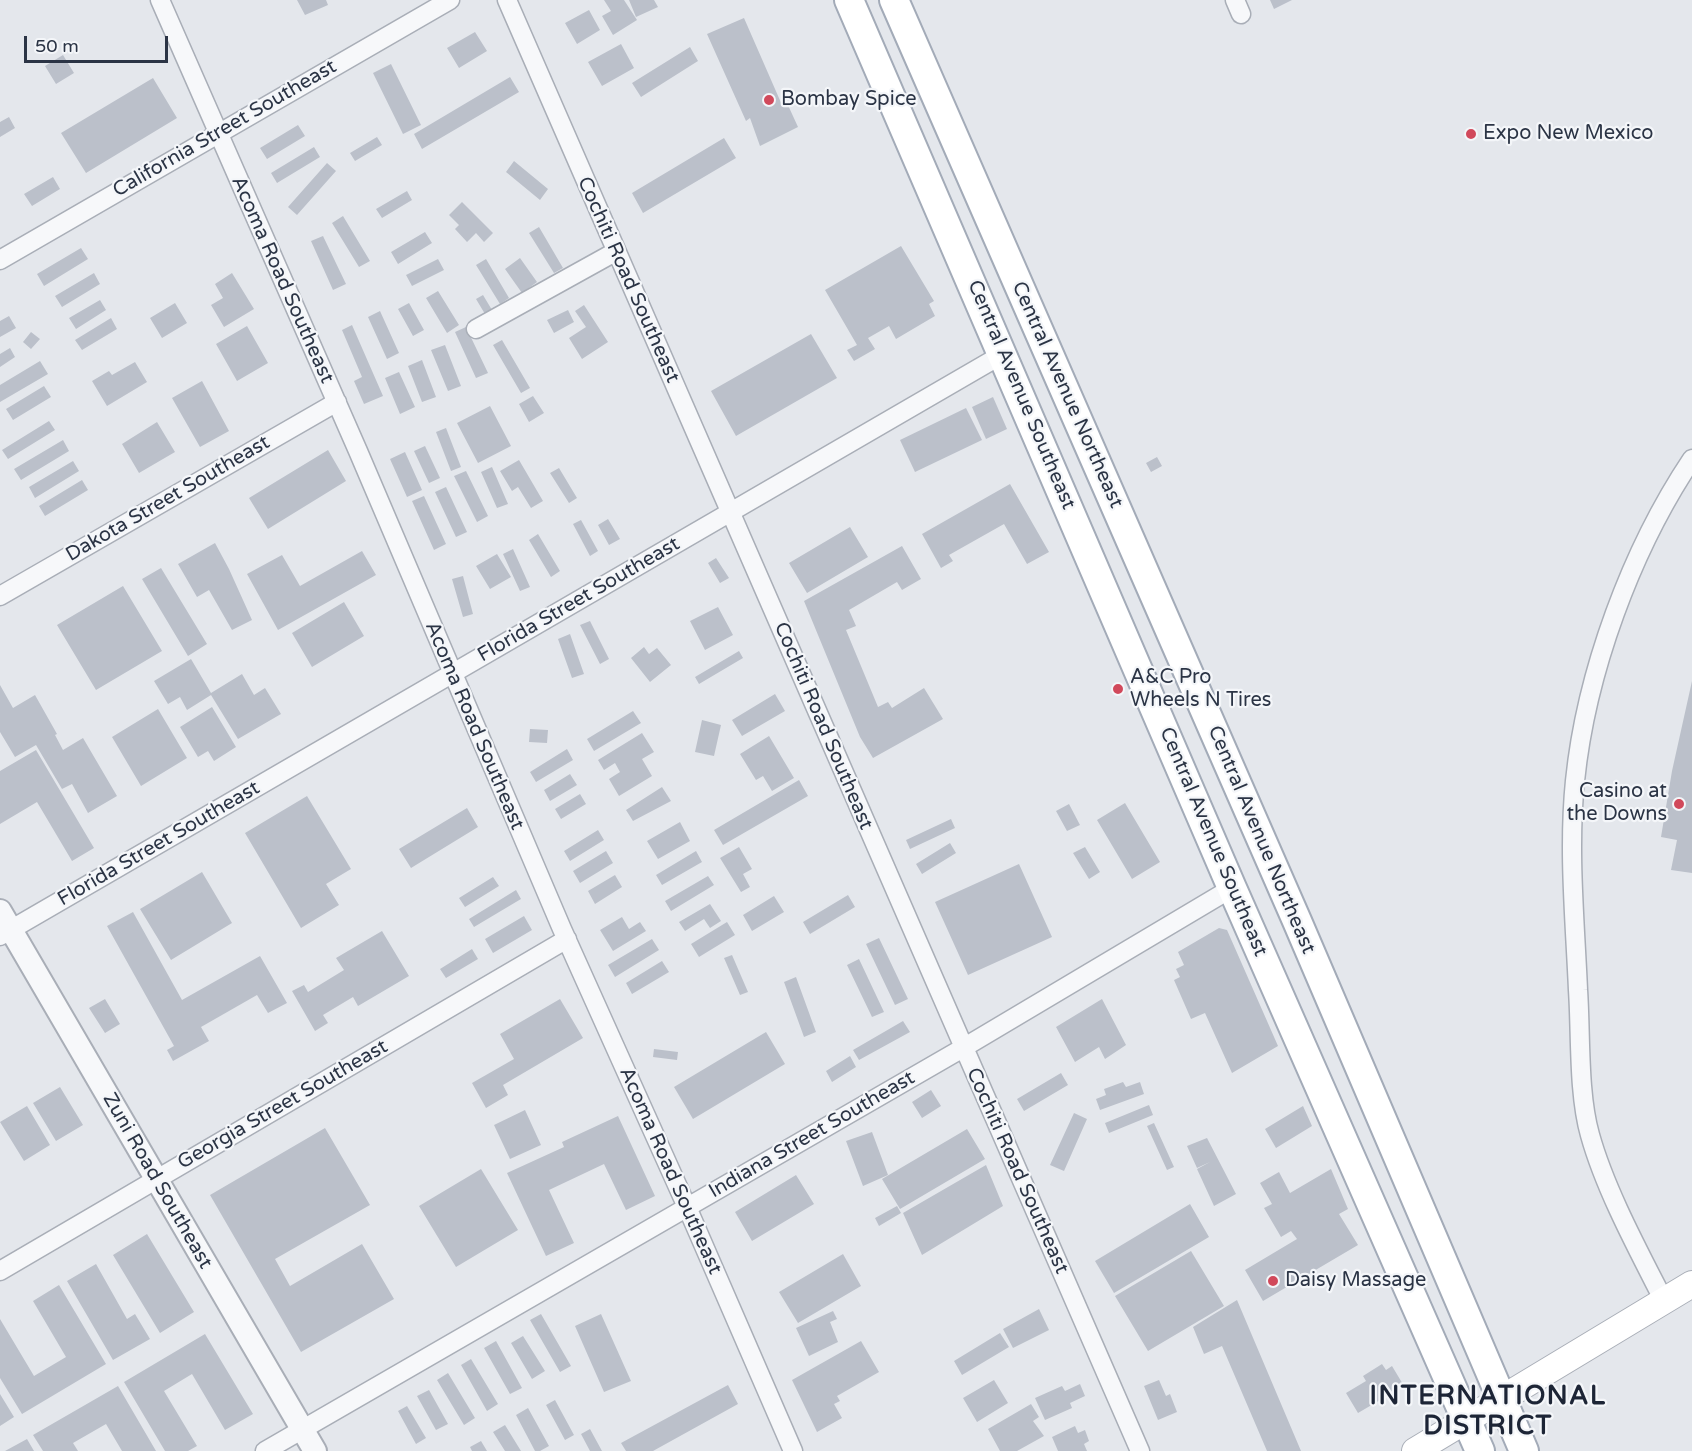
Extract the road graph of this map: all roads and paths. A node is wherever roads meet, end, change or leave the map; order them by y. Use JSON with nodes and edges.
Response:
{"nodes":[{"id":1,"x":160,"y":0,"type":"edge"},
{"id":2,"x":450,"y":0,"type":"edge"},
{"id":3,"x":507,"y":0,"type":"edge"},
{"id":4,"x":849,"y":0,"type":"edge"},
{"id":5,"x":894,"y":0,"type":"edge"},
{"id":6,"x":216,"y":133,"type":"junction"},
{"id":7,"x":615,"y":252,"type":"junction"},
{"id":8,"x":0,"y":260,"type":"edge"},
{"id":9,"x":476,"y":329,"type":"dead end"},
{"id":10,"x":1003,"y":354,"type":"junction"},
{"id":11,"x":337,"y":402,"type":"junction"},
{"id":12,"x":1692,"y":459,"type":"edge"},
{"id":13,"x":730,"y":512,"type":"junction"},
{"id":14,"x":0,"y":596,"type":"edge"},
{"id":15,"x":451,"y":674,"type":"junction"},
{"id":16,"x":1232,"y":888,"type":"junction"},
{"id":17,"x":4,"y":925,"type":"edge"},
{"id":18,"x":567,"y":939,"type":"junction"},
{"id":19,"x":963,"y":1048,"type":"junction"},
{"id":20,"x":156,"y":1180,"type":"junction"},
{"id":21,"x":687,"y":1207,"type":"junction"},
{"id":22,"x":0,"y":1272,"type":"edge"},
{"id":23,"x":1692,"y":1284,"type":"edge"},
{"id":24,"x":1664,"y":1301,"type":"junction"},
{"id":25,"x":1501,"y":1400,"type":"junction"},
{"id":26,"x":1466,"y":1420,"type":"junction"},
{"id":27,"x":302,"y":1429,"type":"junction"},
{"id":28,"x":265,"y":1451,"type":"edge"},
{"id":29,"x":315,"y":1451,"type":"edge"},
{"id":30,"x":793,"y":1451,"type":"edge"},
{"id":31,"x":1140,"y":1451,"type":"edge"},
{"id":32,"x":1415,"y":1451,"type":"edge"},
{"id":33,"x":1480,"y":1451,"type":"edge"},
{"id":34,"x":1524,"y":1451,"type":"edge"}],
"edges":[{"from":1,"to":6,"type":"street","name":"Acoma Road Southeast"},
{"from":2,"to":6,"type":"street","name":"California Street Southeast"},
{"from":3,"to":7,"type":"street","name":"Cochiti Road Southeast"},
{"from":4,"to":10,"type":"main road","name":"Central Avenue Southeast"},
{"from":5,"to":25,"type":"main road","name":"Central Avenue Northeast"},
{"from":6,"to":8,"type":"street","name":"California Street Southeast"},
{"from":6,"to":11,"type":"street","name":"Acoma Road Southeast"},
{"from":7,"to":9,"type":"street"},
{"from":7,"to":13,"type":"street","name":"Cochiti Road Southeast"},
{"from":10,"to":13,"type":"street","name":"Florida Street Southeast"},
{"from":10,"to":16,"type":"main road","name":"Central Avenue Southeast"},
{"from":11,"to":14,"type":"street","name":"Dakota Street Southeast"},
{"from":11,"to":15,"type":"street","name":"Acoma Road Southeast"},
{"from":12,"to":24,"type":"street"},
{"from":13,"to":15,"type":"street","name":"Florida Street Southeast"},
{"from":13,"to":19,"type":"street","name":"Cochiti Road Southeast"},
{"from":15,"to":17,"type":"street","name":"Florida Street Southeast"},
{"from":15,"to":18,"type":"street","name":"Acoma Road Southeast"},
{"from":16,"to":19,"type":"street","name":"Indiana Street Southeast"},
{"from":16,"to":26,"type":"main road","name":"Central Avenue Southeast"},
{"from":17,"to":20,"type":"street","name":"Zuni Road Southeast"},
{"from":18,"to":20,"type":"street","name":"Georgia Street Southeast"},
{"from":18,"to":21,"type":"street","name":"Acoma Road Southeast"},
{"from":19,"to":21,"type":"street","name":"Indiana Street Southeast"},
{"from":19,"to":31,"type":"street","name":"Cochiti Road Southeast"},
{"from":20,"to":22,"type":"street","name":"Georgia Street Southeast"},
{"from":20,"to":27,"type":"street","name":"Zuni Road Southeast"},
{"from":21,"to":27,"type":"street","name":"Indiana Street Southeast"},
{"from":21,"to":30,"type":"street","name":"Acoma Road Southeast"},
{"from":23,"to":24,"type":"main road"},
{"from":24,"to":25,"type":"main road"},
{"from":25,"to":26,"type":"main road"},
{"from":25,"to":34,"type":"main road","name":"Central Avenue Northeast"},
{"from":26,"to":32,"type":"main road"},
{"from":26,"to":33,"type":"main road","name":"Central Avenue Southeast"},
{"from":27,"to":28,"type":"street","name":"Indiana Street Southeast"},
{"from":27,"to":29,"type":"street","name":"Zuni Road Southeast"}]}
